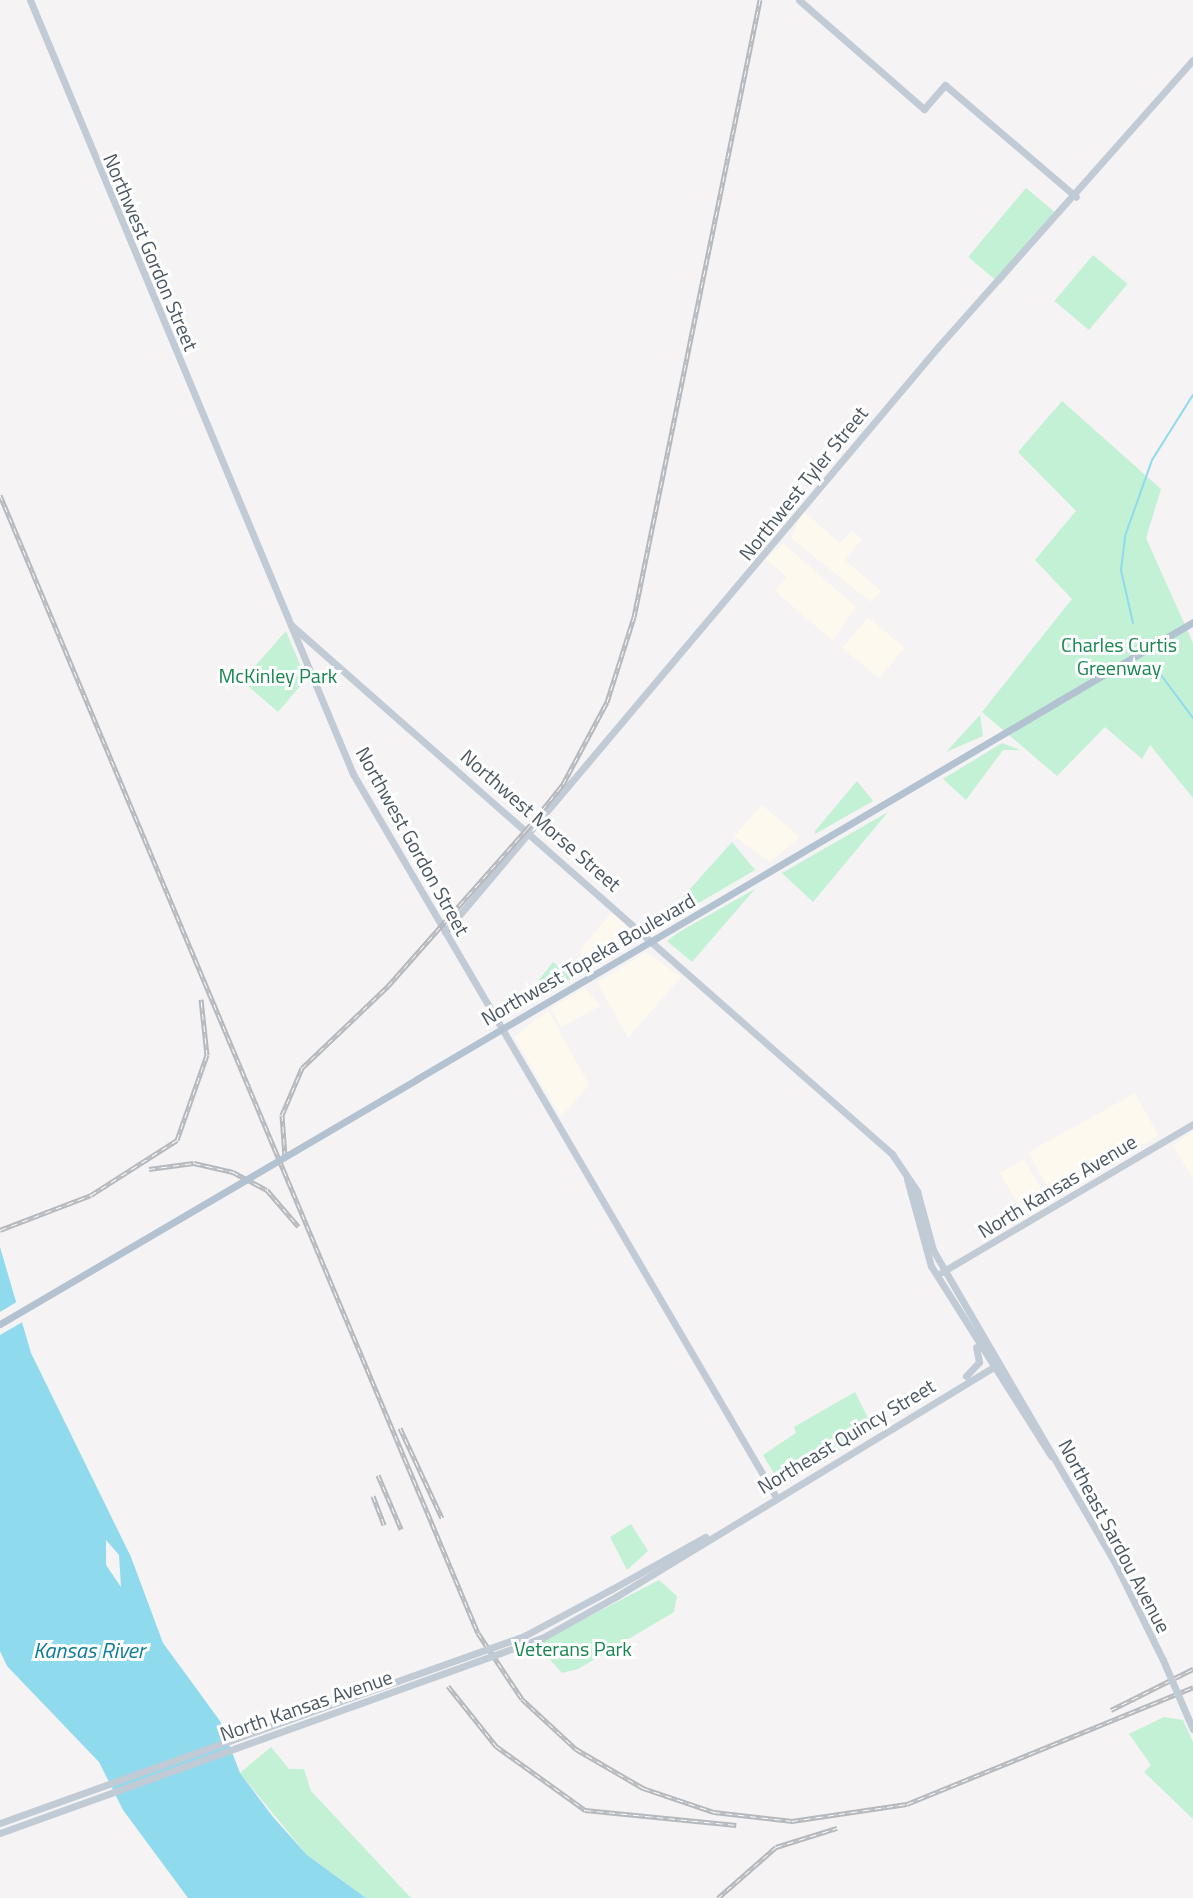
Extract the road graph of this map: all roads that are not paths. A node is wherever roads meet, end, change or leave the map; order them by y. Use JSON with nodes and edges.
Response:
{"nodes":[{"id":1,"x":30,"y":0,"type":"edge"},
{"id":2,"x":799,"y":0,"type":"edge"},
{"id":3,"x":1193,"y":60,"type":"edge"},
{"id":4,"x":1076,"y":197,"type":"junction"},
{"id":5,"x":1193,"y":622,"type":"edge"},
{"id":6,"x":289,"y":623,"type":"junction"},
{"id":7,"x":530,"y":832,"type":"junction"},
{"id":8,"x":445,"y":932,"type":"junction"},
{"id":9,"x":652,"y":940,"type":"junction"},
{"id":10,"x":501,"y":1028,"type":"junction"},
{"id":11,"x":1193,"y":1124,"type":"edge"},
{"id":12,"x":907,"y":1176,"type":"junction"},
{"id":13,"x":945,"y":1271,"type":"junction"},
{"id":14,"x":936,"y":1275,"type":"junction"},
{"id":15,"x":964,"y":1323,"type":"junction"},
{"id":16,"x":0,"y":1324,"type":"edge"},
{"id":17,"x":996,"y":1366,"type":"junction"},
{"id":18,"x":941,"y":1399,"type":"junction"},
{"id":19,"x":776,"y":1497,"type":"junction"},
{"id":20,"x":615,"y":1592,"type":"junction"},
{"id":21,"x":1193,"y":1729,"type":"edge"},
{"id":22,"x":0,"y":1823,"type":"edge"},
{"id":23,"x":0,"y":1833,"type":"edge"}],
"edges":[{"from":1,"to":6,"type":"main road","name":"Northwest Gordon Street"},
{"from":2,"to":4,"type":"main road"},
{"from":3,"to":4,"type":"main road","name":"Northwest Tyler Street"},
{"from":4,"to":7,"type":"main road","name":"Northwest Tyler Street"},
{"from":5,"to":9,"type":"main road","name":"Northwest Topeka Boulevard"},
{"from":6,"to":7,"type":"main road","name":"Northwest Morse Street"},
{"from":6,"to":8,"type":"main road","name":"Northwest Gordon Street"},
{"from":7,"to":8,"type":"main road","name":"Northwest Tyler Street"},
{"from":7,"to":9,"type":"main road","name":"Northwest Morse Street"},
{"from":8,"to":10,"type":"main road","name":"Northwest Gordon Street"},
{"from":9,"to":10,"type":"main road","name":"Northwest Topeka Boulevard"},
{"from":9,"to":12,"type":"main road","name":"Northwest Morse Street"},
{"from":10,"to":16,"type":"main road","name":"Northwest Topeka Boulevard","bridge":true},
{"from":10,"to":19,"type":"main road","name":"Northwest Gordon Street"},
{"from":11,"to":13,"type":"main road","name":"North Kansas Avenue"},
{"from":12,"to":13,"type":"main road","name":"Northwest Morse Street"},
{"from":12,"to":14,"type":"main road","name":"Northwest Morse Street"},
{"from":13,"to":14,"type":"main road","name":"North Kansas Avenue"},
{"from":13,"to":17,"type":"main road","name":"Northwest Morse Street"},
{"from":14,"to":15,"type":"main road","name":"Northwest Morse Street"},
{"from":15,"to":17,"type":"main road"},
{"from":15,"to":18,"type":"main road"},
{"from":17,"to":18,"type":"main road","name":"Northeast Quincy Street"},
{"from":17,"to":21,"type":"main road","name":"Northeast Sardou Avenue","bridge":true},
{"from":18,"to":19,"type":"main road","name":"Northeast Quincy Street"},
{"from":19,"to":20,"type":"main road","name":"Northeast Quincy Street"},
{"from":20,"to":22,"type":"main road","name":"North Kansas Avenue","bridge":true},
{"from":20,"to":23,"type":"main road","name":"North Kansas Avenue","bridge":true}]}
